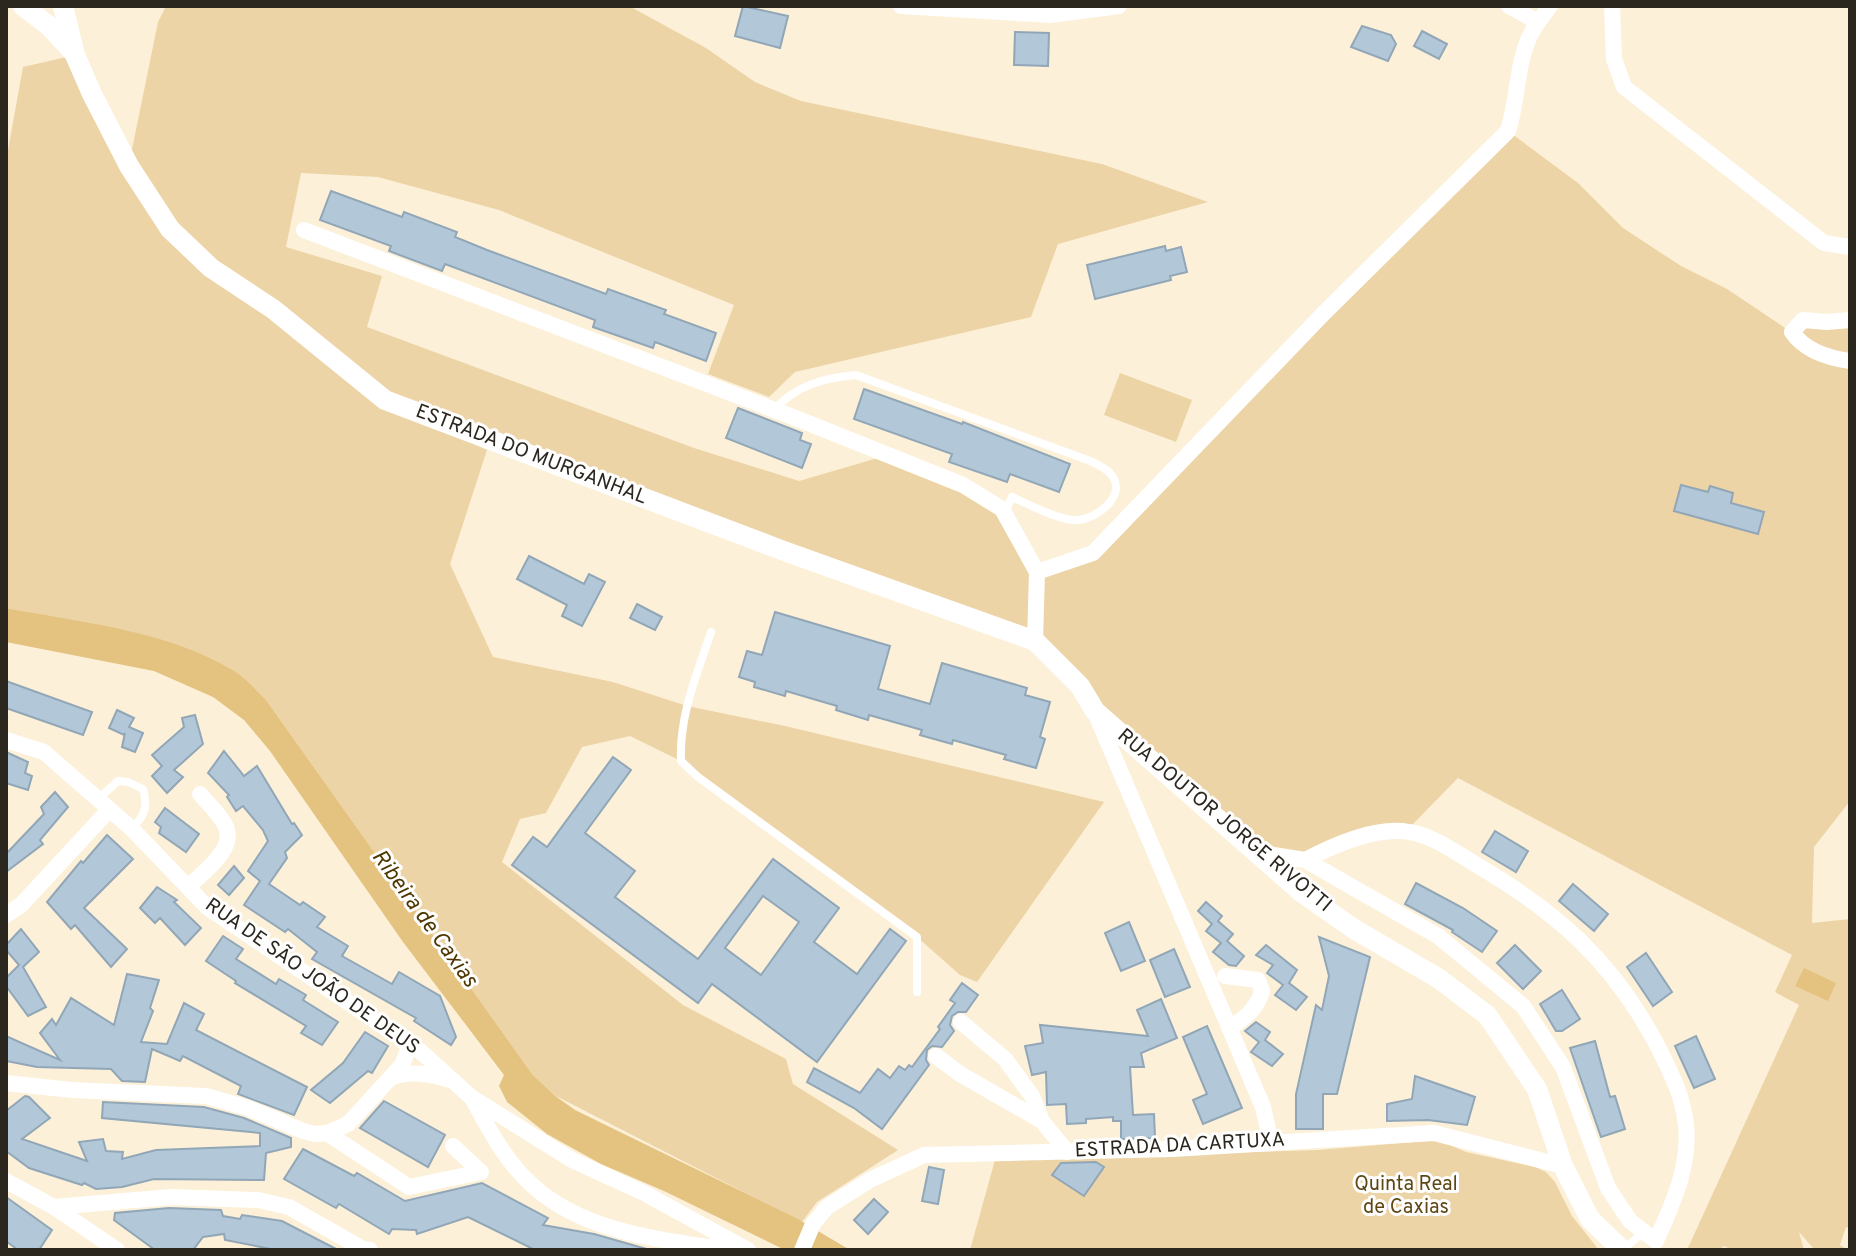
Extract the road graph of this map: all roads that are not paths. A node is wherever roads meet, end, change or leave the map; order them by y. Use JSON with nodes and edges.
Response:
{"nodes":[{"id":1,"x":23,"y":6,"type":"edge"},
{"id":2,"x":32,"y":6,"type":"edge"},
{"id":3,"x":53,"y":6,"type":"edge"},
{"id":4,"x":63,"y":6,"type":"edge"},
{"id":5,"x":901,"y":6,"type":"edge"},
{"id":6,"x":1119,"y":6,"type":"edge"},
{"id":7,"x":1509,"y":6,"type":"edge"},
{"id":8,"x":1550,"y":6,"type":"edge"},
{"id":9,"x":1612,"y":6,"type":"edge"},
{"id":10,"x":1538,"y":22,"type":"junction"},
{"id":11,"x":75,"y":55,"type":"junction"},
{"id":12,"x":304,"y":230,"type":"dead end"},
{"id":13,"x":1850,"y":247,"type":"edge"},
{"id":14,"x":1850,"y":320,"type":"edge"},
{"id":15,"x":1850,"y":361,"type":"edge"},
{"id":16,"x":774,"y":410,"type":"junction"},
{"id":17,"x":1005,"y":513,"type":"junction"},
{"id":18,"x":1037,"y":572,"type":"junction"},
{"id":19,"x":711,"y":632,"type":"dead end"},
{"id":20,"x":1035,"y":641,"type":"junction"},
{"id":21,"x":1095,"y":711,"type":"junction"},
{"id":22,"x":6,"y":740,"type":"edge"},
{"id":23,"x":200,"y":794,"type":"dead end"},
{"id":24,"x":104,"y":805,"type":"junction"},
{"id":25,"x":132,"y":829,"type":"junction"},
{"id":26,"x":1256,"y":852,"type":"junction"},
{"id":27,"x":1305,"y":860,"type":"junction"},
{"id":28,"x":188,"y":887,"type":"junction"},
{"id":29,"x":6,"y":915,"type":"edge"},
{"id":30,"x":1225,"y":976,"type":"dead end"},
{"id":31,"x":917,"y":992,"type":"dead end"},
{"id":32,"x":961,"y":1022,"type":"dead end"},
{"id":33,"x":1230,"y":1028,"type":"junction"},
{"id":34,"x":406,"y":1042,"type":"junction"},
{"id":35,"x":936,"y":1056,"type":"dead end"},
{"id":36,"x":389,"y":1079,"type":"junction"},
{"id":37,"x":455,"y":1082,"type":"junction"},
{"id":38,"x":6,"y":1083,"type":"edge"},
{"id":39,"x":471,"y":1097,"type":"junction"},
{"id":40,"x":509,"y":1121,"type":"junction"},
{"id":41,"x":1042,"y":1121,"type":"junction"},
{"id":42,"x":327,"y":1133,"type":"junction"},
{"id":43,"x":492,"y":1135,"type":"junction"},
{"id":44,"x":1271,"y":1143,"type":"junction"},
{"id":45,"x":453,"y":1146,"type":"dead end"},
{"id":46,"x":1067,"y":1152,"type":"junction"},
{"id":47,"x":1563,"y":1166,"type":"junction"},
{"id":48,"x":6,"y":1181,"type":"edge"},
{"id":49,"x":54,"y":1207,"type":"junction"},
{"id":50,"x":705,"y":1226,"type":"junction"},
{"id":51,"x":1650,"y":1237,"type":"junction"},
{"id":52,"x":697,"y":1245,"type":"junction"},
{"id":53,"x":117,"y":1250,"type":"edge"},
{"id":54,"x":370,"y":1250,"type":"edge"},
{"id":55,"x":730,"y":1250,"type":"edge"},
{"id":56,"x":748,"y":1250,"type":"edge"},
{"id":57,"x":802,"y":1250,"type":"edge"},
{"id":58,"x":1622,"y":1250,"type":"edge"}],
"edges":[{"from":1,"to":11,"type":"street","name":"ESTRADA DO MURGANHAL"},
{"from":2,"to":3,"type":"street"},
{"from":4,"to":11,"type":"street","name":"ESTRADA DO MURGANHAL"},
{"from":5,"to":6,"type":"street"},
{"from":7,"to":10,"type":"street"},
{"from":8,"to":10,"type":"street"},
{"from":9,"to":13,"type":"street"},
{"from":10,"to":18,"type":"street"},
{"from":11,"to":20,"type":"street","name":"ESTRADA DO MURGANHAL"},
{"from":12,"to":16,"type":"street"},
{"from":14,"to":15,"type":"street"},
{"from":16,"to":17,"type":"street"},
{"from":16,"to":17,"type":"lane"},
{"from":17,"to":18,"type":"street"},
{"from":18,"to":20,"type":"street"},
{"from":19,"to":31,"type":"lane"},
{"from":20,"to":21,"type":"street","name":"ESTRADA DO MURGANHAL"},
{"from":21,"to":26,"type":"street","name":"RUA DOUTOR JORGE RIVOTTI"},
{"from":21,"to":33,"type":"street"},
{"from":22,"to":24,"type":"street","name":"RUA DE SÃO JOÃO DE DEUS"},
{"from":23,"to":28,"type":"street"},
{"from":24,"to":25,"type":"street","name":"RUA DE SÃO JOÃO DE DEUS"},
{"from":24,"to":25,"type":"lane"},
{"from":24,"to":29,"type":"street"},
{"from":25,"to":28,"type":"street","name":"RUA DE SÃO JOÃO DE DEUS"},
{"from":26,"to":27,"type":"street"},
{"from":26,"to":47,"type":"street","name":"RUA DOUTOR JORGE RIVOTTI"},
{"from":27,"to":51,"type":"street"},
{"from":27,"to":51,"type":"street"},
{"from":28,"to":34,"type":"street","name":"RUA DE SÃO JOÃO DE DEUS"},
{"from":30,"to":33,"type":"street"},
{"from":32,"to":41,"type":"street"},
{"from":33,"to":44,"type":"street"},
{"from":34,"to":36,"type":"street"},
{"from":34,"to":37,"type":"street","name":"RUA DE SÃO JOÃO DE DEUS"},
{"from":35,"to":41,"type":"street"},
{"from":36,"to":37,"type":"street"},
{"from":36,"to":42,"type":"street"},
{"from":37,"to":39,"type":"street","name":"RUA DE SÃO JOÃO DE DEUS"},
{"from":38,"to":42,"type":"street"},
{"from":39,"to":40,"type":"street","name":"RUA DE SÃO JOÃO DE DEUS"},
{"from":39,"to":43,"type":"street","name":"RUA DE SÃO JOÃO DE DEUS"},
{"from":40,"to":43,"type":"street"},
{"from":40,"to":50,"type":"street","name":"RUA DE SÃO JOÃO DE DEUS"},
{"from":41,"to":46,"type":"street"},
{"from":42,"to":45,"type":"street"},
{"from":43,"to":52,"type":"street","name":"RUA DE SÃO JOÃO DE DEUS"},
{"from":44,"to":46,"type":"street","name":"ESTRADA DA CARTUXA"},
{"from":44,"to":47,"type":"street","name":"ESTRADA DA CARTUXA"},
{"from":46,"to":57,"type":"street","name":"ESTRADA DA CARTUXA"},
{"from":47,"to":58,"type":"street","name":"RUA DOUTOR JORGE RIVOTTI"},
{"from":48,"to":49,"type":"street"},
{"from":49,"to":53,"type":"street"},
{"from":49,"to":54,"type":"street"},
{"from":50,"to":52,"type":"street"},
{"from":50,"to":56,"type":"street","name":"RUA DE SÃO JOÃO DE DEUS"},
{"from":51,"to":58,"type":"lane"},
{"from":52,"to":55,"type":"street","name":"RUA DE SÃO JOÃO DE DEUS"}]}
